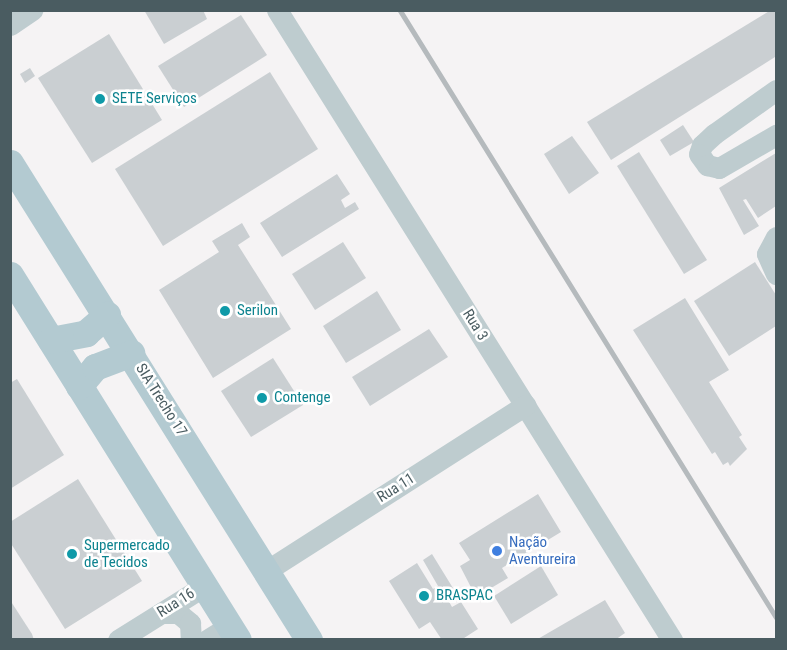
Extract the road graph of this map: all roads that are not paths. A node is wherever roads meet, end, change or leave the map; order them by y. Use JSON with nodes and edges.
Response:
{"nodes":[{"id":1,"x":32,"y":10,"type":"edge"},
{"id":2,"x":277,"y":10,"type":"edge"},
{"id":3,"x":11,"y":22,"type":"edge"},
{"id":4,"x":777,"y":90,"type":"edge"},
{"id":5,"x":777,"y":135,"type":"edge"},
{"id":6,"x":10,"y":163,"type":"edge"},
{"id":7,"x":777,"y":237,"type":"edge"},
{"id":8,"x":777,"y":274,"type":"edge"},
{"id":9,"x":10,"y":275,"type":"edge"},
{"id":10,"x":107,"y":315,"type":"junction"},
{"id":11,"x":51,"y":340,"type":"junction"},
{"id":12,"x":131,"y":353,"type":"junction"},
{"id":13,"x":79,"y":386,"type":"junction"},
{"id":14,"x":526,"y":405,"type":"junction"},
{"id":15,"x":266,"y":571,"type":"junction"},
{"id":16,"x":204,"y":586,"type":"junction"},
{"id":17,"x":161,"y":613,"type":"junction"},
{"id":18,"x":225,"y":635,"type":"edge"},
{"id":19,"x":117,"y":639,"type":"edge"},
{"id":20,"x":191,"y":639,"type":"edge"},
{"id":21,"x":309,"y":639,"type":"edge"},
{"id":22,"x":672,"y":639,"type":"edge"}],
"edges":[{"from":1,"to":3,"type":"street"},
{"from":2,"to":14,"type":"street","name":"Rua 3"},
{"from":4,"to":5,"type":"street"},
{"from":6,"to":10,"type":"main road","name":"SIA Trecho 17"},
{"from":7,"to":8,"type":"street"},
{"from":9,"to":11,"type":"main road"},
{"from":10,"to":11,"type":"main road"},
{"from":10,"to":12,"type":"main road","name":"SIA Trecho 17"},
{"from":11,"to":13,"type":"main road"},
{"from":12,"to":13,"type":"main road"},
{"from":12,"to":15,"type":"main road","name":"SIA Trecho 17"},
{"from":13,"to":16,"type":"main road"},
{"from":14,"to":15,"type":"street","name":"Rua 11"},
{"from":14,"to":22,"type":"street","name":"Rua 3"},
{"from":15,"to":21,"type":"main road","name":"SIA Trecho 17"},
{"from":16,"to":17,"type":"street","name":"Rua 16"},
{"from":16,"to":18,"type":"main road"},
{"from":17,"to":19,"type":"street","name":"Rua 16"},
{"from":17,"to":20,"type":"street"}]}
